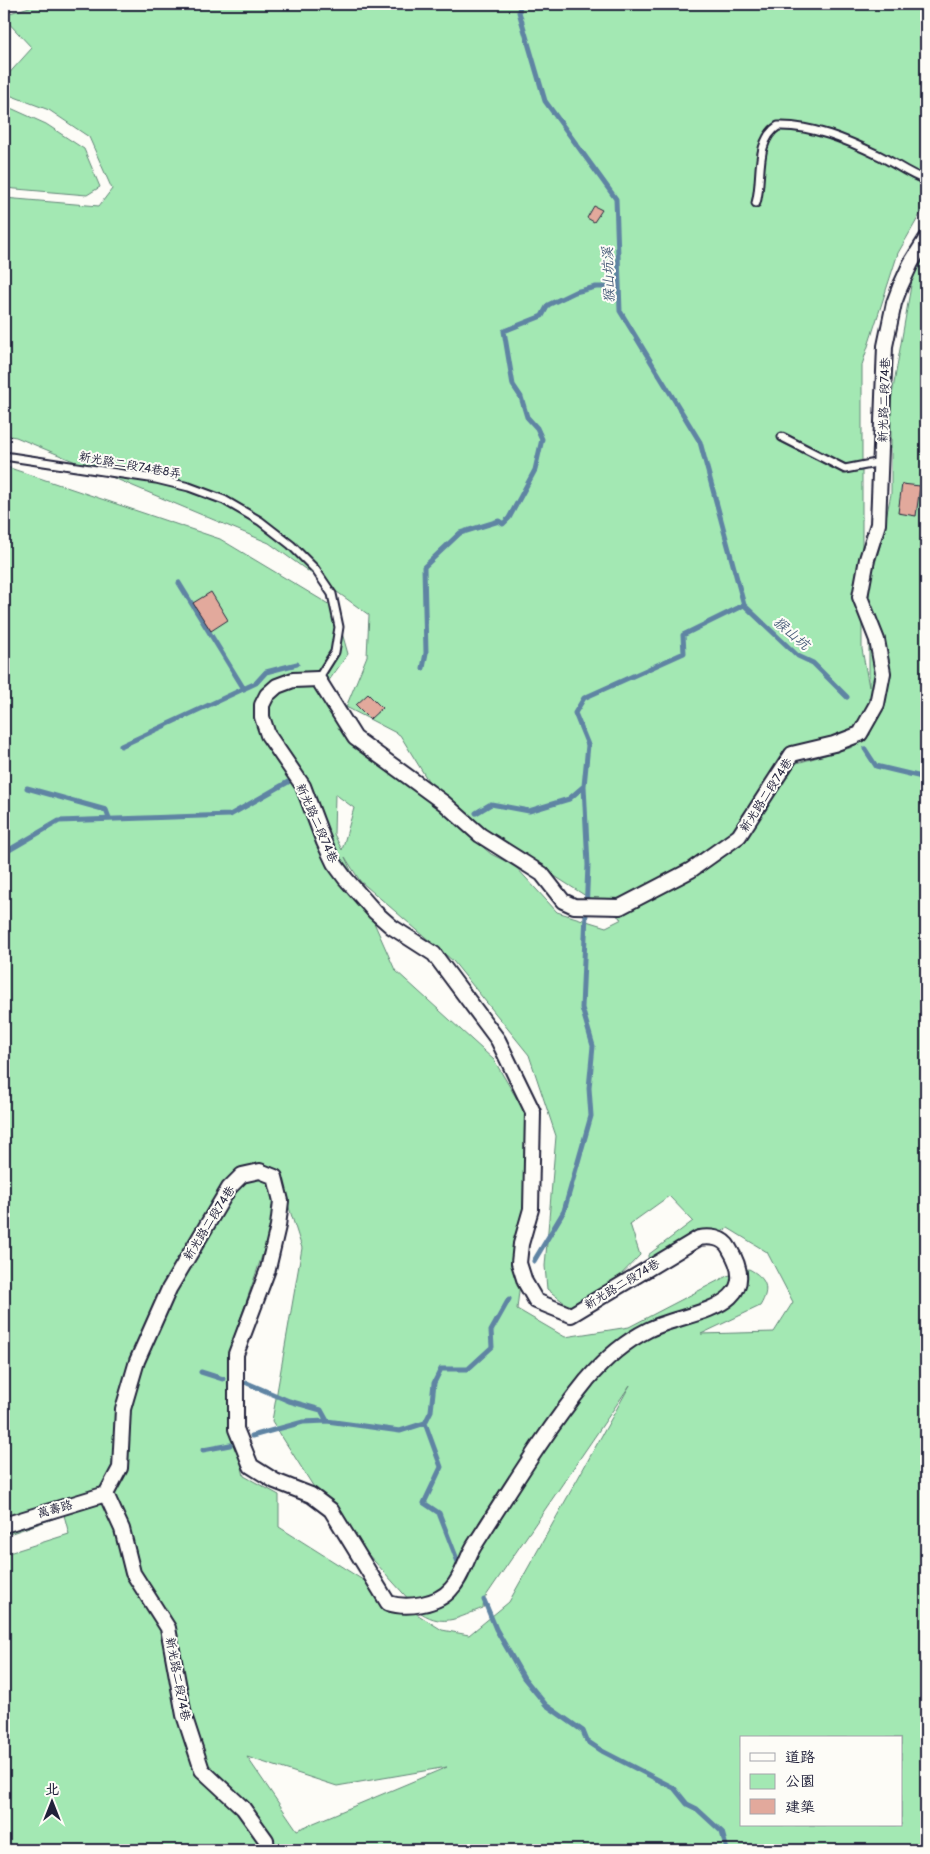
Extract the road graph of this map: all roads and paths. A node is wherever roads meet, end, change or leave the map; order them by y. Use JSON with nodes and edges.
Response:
{"nodes":[{"id":1,"x":926,"y":180,"type":"edge"},
{"id":2,"x":756,"y":203,"type":"dead end"},
{"id":3,"x":926,"y":239,"type":"edge"},
{"id":4,"x":782,"y":436,"type":"dead end"},
{"id":5,"x":4,"y":456,"type":"edge"},
{"id":6,"x":882,"y":462,"type":"junction"},
{"id":7,"x":318,"y":679,"type":"junction"},
{"id":8,"x":106,"y":1494,"type":"junction"},
{"id":9,"x":4,"y":1525,"type":"edge"},
{"id":10,"x":267,"y":1850,"type":"edge"}],
"edges":[{"from":1,"to":2,"type":"lane"},
{"from":3,"to":6,"type":"street","name":"新光路二段74巷"},
{"from":4,"to":6,"type":"lane"},
{"from":5,"to":7,"type":"lane","name":"新光路二段74巷8弄"},
{"from":6,"to":7,"type":"street","name":"新光路二段74巷"},
{"from":7,"to":8,"type":"street","name":"新光路二段74巷"},
{"from":8,"to":9,"type":"street","name":"萬壽路"},
{"from":8,"to":10,"type":"street","name":"新光路二段74巷"}]}
